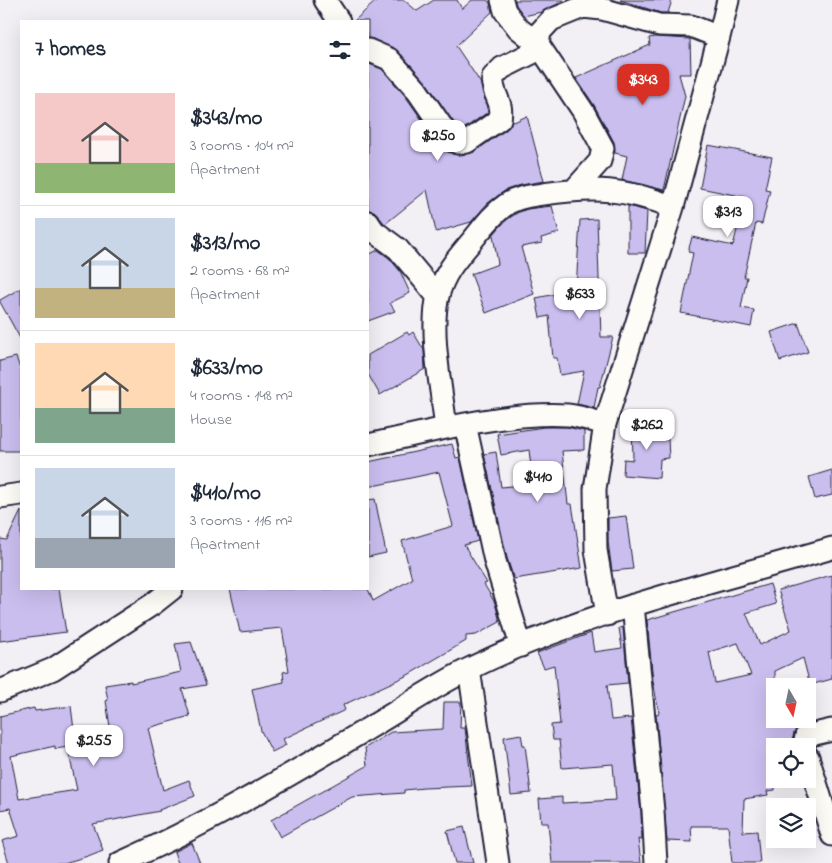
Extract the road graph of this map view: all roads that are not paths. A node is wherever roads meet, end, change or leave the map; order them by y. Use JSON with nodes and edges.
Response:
{"nodes":[{"id":1,"x":326,"y":0,"type":"edge"},
{"id":2,"x":502,"y":0,"type":"edge"},
{"id":3,"x":728,"y":0,"type":"edge"},
{"id":4,"x":338,"y":20,"type":"edge"},
{"id":5,"x":720,"y":37,"type":"junction"},
{"id":6,"x":538,"y":44,"type":"junction"},
{"id":7,"x":369,"y":50,"type":"edge"},
{"id":8,"x":574,"y":190,"type":"junction"},
{"id":9,"x":673,"y":207,"type":"junction"},
{"id":10,"x":369,"y":224,"type":"edge"},
{"id":11,"x":438,"y":297,"type":"junction"},
{"id":12,"x":605,"y":424,"type":"junction"},
{"id":13,"x":455,"y":426,"type":"junction"},
{"id":14,"x":369,"y":445,"type":"edge"},
{"id":15,"x":20,"y":494,"type":"edge"},
{"id":16,"x":0,"y":497,"type":"edge"},
{"id":17,"x":832,"y":548,"type":"edge"},
{"id":18,"x":171,"y":590,"type":"edge"},
{"id":19,"x":633,"y":605,"type":"junction"},
{"id":20,"x":607,"y":615,"type":"junction"},
{"id":21,"x":521,"y":646,"type":"junction"},
{"id":22,"x":469,"y":669,"type":"junction"},
{"id":23,"x":0,"y":691,"type":"edge"},
{"id":24,"x":832,"y":730,"type":"edge"},
{"id":25,"x":806,"y":738,"type":"edge"},
{"id":26,"x":816,"y":783,"type":"edge"},
{"id":27,"x":832,"y":835,"type":"edge"},
{"id":28,"x":120,"y":863,"type":"edge"},
{"id":29,"x":498,"y":863,"type":"edge"},
{"id":30,"x":656,"y":863,"type":"edge"}],
"edges":[{"from":1,"to":4,"type":"street"},
{"from":2,"to":6,"type":"street"},
{"from":3,"to":5,"type":"street"},
{"from":5,"to":6,"type":"street"},
{"from":5,"to":9,"type":"street"},
{"from":6,"to":7,"type":"street"},
{"from":6,"to":8,"type":"street"},
{"from":8,"to":9,"type":"street"},
{"from":8,"to":11,"type":"street"},
{"from":9,"to":12,"type":"street"},
{"from":10,"to":11,"type":"street"},
{"from":11,"to":13,"type":"street"},
{"from":12,"to":13,"type":"street"},
{"from":12,"to":20,"type":"street"},
{"from":13,"to":14,"type":"street"},
{"from":13,"to":21,"type":"street"},
{"from":15,"to":16,"type":"street"},
{"from":17,"to":19,"type":"street"},
{"from":18,"to":23,"type":"street"},
{"from":19,"to":20,"type":"street"},
{"from":19,"to":30,"type":"street"},
{"from":20,"to":21,"type":"street"},
{"from":21,"to":22,"type":"street"},
{"from":22,"to":28,"type":"street"},
{"from":22,"to":29,"type":"street"},
{"from":24,"to":25,"type":"street"},
{"from":26,"to":27,"type":"street"}]}
